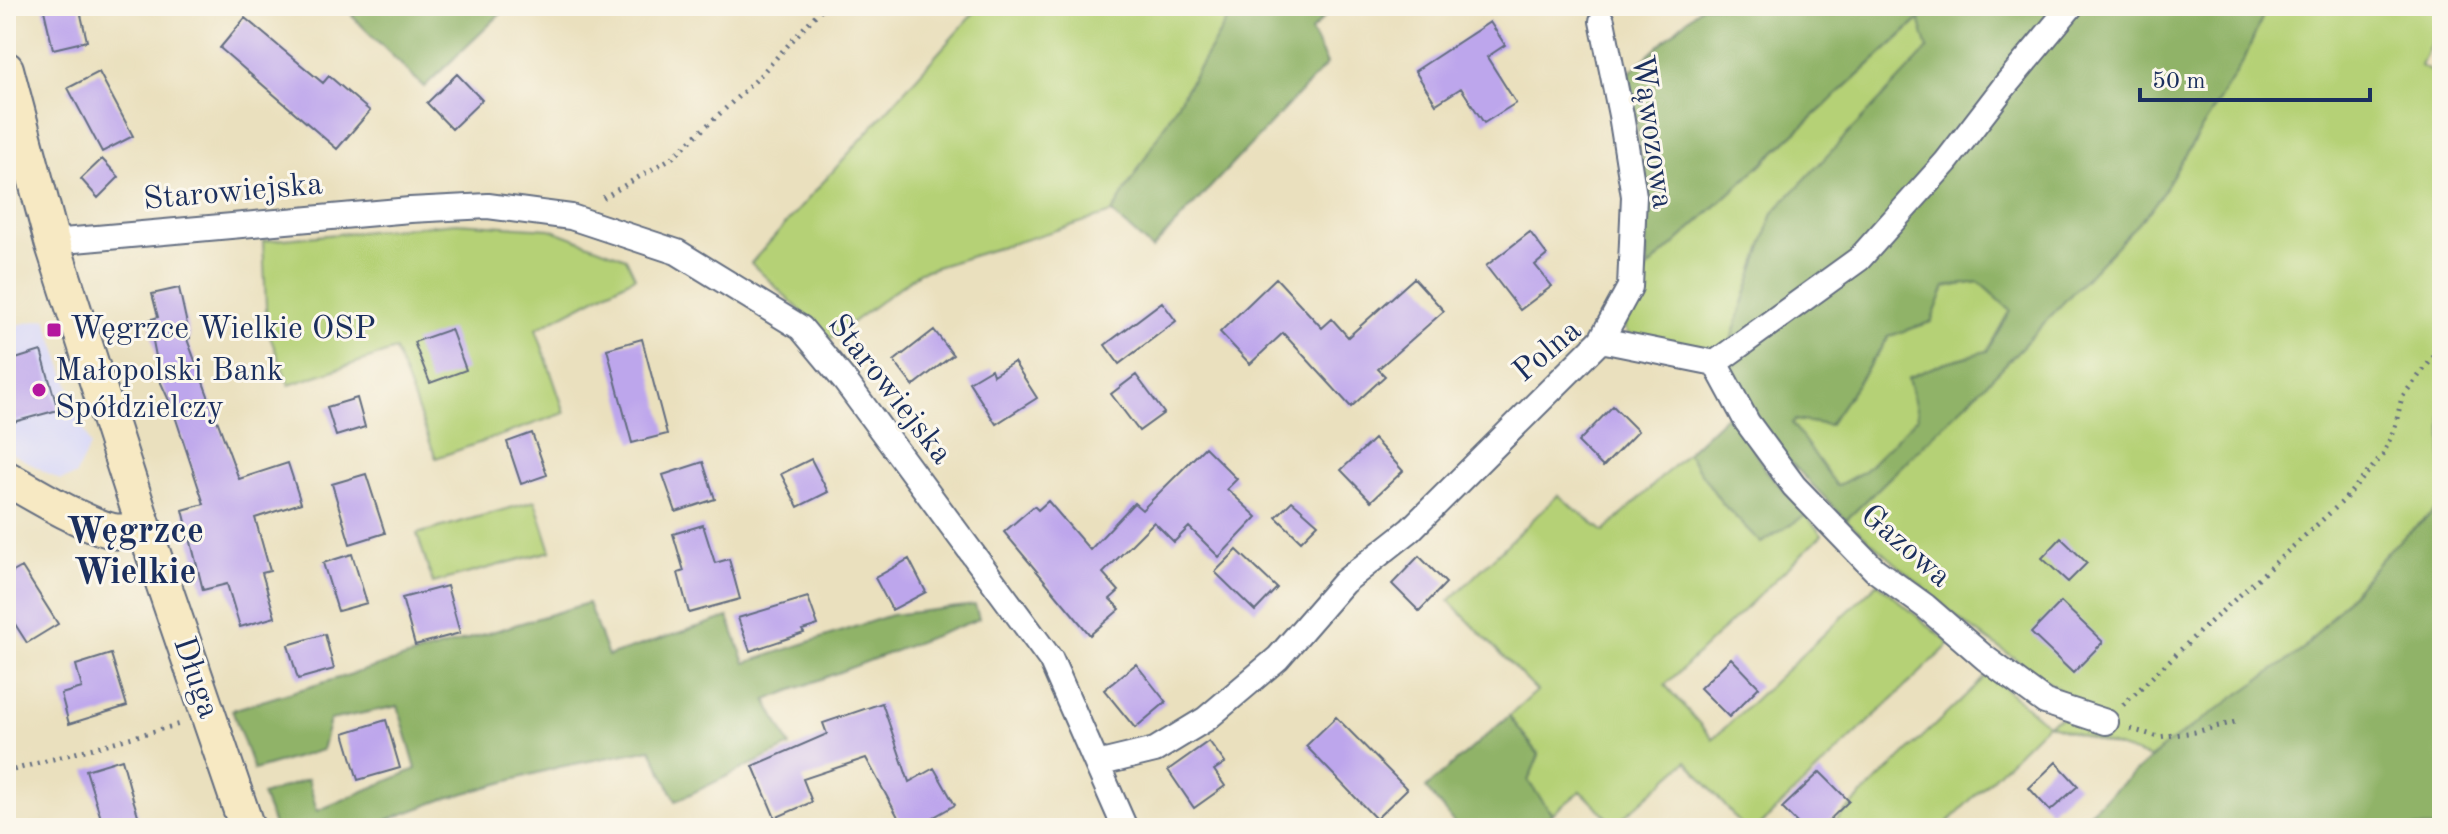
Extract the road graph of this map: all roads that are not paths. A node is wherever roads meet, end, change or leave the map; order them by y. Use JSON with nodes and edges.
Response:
{"nodes":[{"id":1,"x":2071,"y":6,"type":"edge"},
{"id":2,"x":1602,"y":21,"type":"dead end"},
{"id":3,"x":6,"y":69,"type":"edge"},
{"id":4,"x":52,"y":242,"type":"junction"},
{"id":5,"x":1601,"y":340,"type":"junction"},
{"id":6,"x":1715,"y":363,"type":"junction"},
{"id":7,"x":6,"y":478,"type":"edge"},
{"id":8,"x":144,"y":527,"type":"junction"},
{"id":9,"x":2106,"y":722,"type":"road end"},
{"id":10,"x":1097,"y":764,"type":"junction"},
{"id":11,"x":247,"y":828,"type":"edge"},
{"id":12,"x":1125,"y":828,"type":"edge"}],
"edges":[{"from":1,"to":6,"type":"street"},
{"from":2,"to":5,"type":"street","name":"Wąwozowa"},
{"from":3,"to":4,"type":"street","name":"Długa"},
{"from":4,"to":8,"type":"street","name":"Długa"},
{"from":4,"to":10,"type":"street","name":"Starowiejska"},
{"from":5,"to":6,"type":"street","name":"Polna"},
{"from":5,"to":10,"type":"street","name":"Polna"},
{"from":6,"to":9,"type":"street","name":"Gazowa"},
{"from":7,"to":8,"type":"street"},
{"from":8,"to":11,"type":"street","name":"Długa"},
{"from":10,"to":12,"type":"street","name":"Starowiejska"}]}
